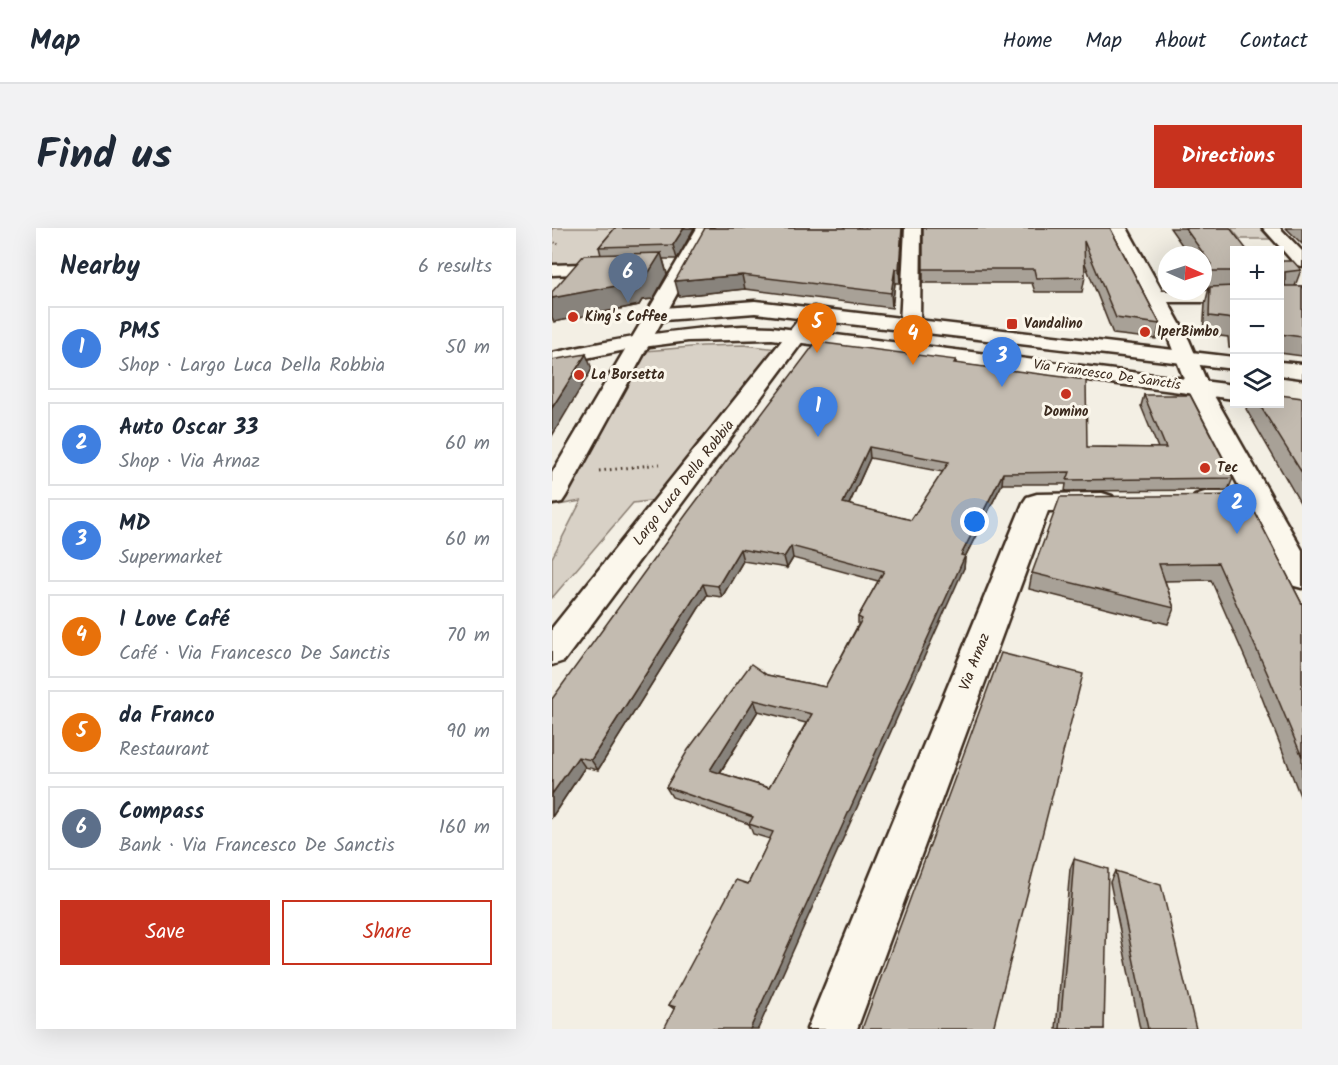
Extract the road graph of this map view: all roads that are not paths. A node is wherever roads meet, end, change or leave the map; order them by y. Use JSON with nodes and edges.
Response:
{"nodes":[{"id":1,"x":705,"y":228,"type":"edge"},
{"id":2,"x":913,"y":228,"type":"edge"},
{"id":3,"x":1119,"y":228,"type":"edge"},
{"id":4,"x":1271,"y":228,"type":"edge"},
{"id":5,"x":1302,"y":261,"type":"edge"},
{"id":6,"x":683,"y":266,"type":"junction"},
{"id":7,"x":662,"y":267,"type":"edge"},
{"id":8,"x":628,"y":268,"type":"edge"},
{"id":9,"x":552,"y":270,"type":"edge"},
{"id":10,"x":1230,"y":296,"type":"edge"},
{"id":11,"x":1156,"y":297,"type":"junction"},
{"id":12,"x":814,"y":313,"type":"junction"},
{"id":13,"x":910,"y":324,"type":"junction"},
{"id":14,"x":644,"y":325,"type":"junction"},
{"id":15,"x":798,"y":334,"type":"junction"},
{"id":16,"x":1186,"y":357,"type":"junction"},
{"id":17,"x":552,"y":359,"type":"edge"},
{"id":18,"x":1230,"y":362,"type":"edge"},
{"id":19,"x":1284,"y":369,"type":"edge"},
{"id":20,"x":1302,"y":371,"type":"edge"},
{"id":21,"x":1197,"y":387,"type":"junction"},
{"id":22,"x":1230,"y":391,"type":"edge"},
{"id":23,"x":552,"y":496,"type":"edge"},
{"id":24,"x":1260,"y":500,"type":"junction"},
{"id":25,"x":1179,"y":501,"type":"edge"},
{"id":26,"x":1132,"y":502,"type":"edge"},
{"id":27,"x":1302,"y":577,"type":"edge"},
{"id":28,"x":552,"y":652,"type":"edge"},
{"id":29,"x":832,"y":1029,"type":"edge"}],
"edges":[{"from":1,"to":6,"type":"street"},
{"from":2,"to":13,"type":"street"},
{"from":3,"to":11,"type":"street"},
{"from":4,"to":5,"type":"street"},
{"from":6,"to":7,"type":"street"},
{"from":6,"to":14,"type":"street"},
{"from":8,"to":9,"type":"street"},
{"from":10,"to":11,"type":"street"},
{"from":11,"to":16,"type":"street"},
{"from":12,"to":13,"type":"street","name":"Via Francesco De Sanctis"},
{"from":12,"to":14,"type":"street","name":"Via Francesco De Sanctis"},
{"from":12,"to":15,"type":"street","name":"Largo Luca Della Robbia"},
{"from":13,"to":16,"type":"street","name":"Via Francesco De Sanctis"},
{"from":14,"to":15,"type":"street","name":"Via Francesco De Sanctis"},
{"from":14,"to":17,"type":"street","name":"Via Francesco De Sanctis"},
{"from":14,"to":23,"type":"street"},
{"from":15,"to":21,"type":"street","name":"Via Francesco De Sanctis"},
{"from":15,"to":28,"type":"street","name":"Largo Luca Della Robbia"},
{"from":16,"to":18,"type":"street","name":"Via Francesco De Sanctis"},
{"from":16,"to":21,"type":"street"},
{"from":19,"to":20,"type":"street"},
{"from":21,"to":22,"type":"street","name":"Via Francesco De Sanctis"},
{"from":21,"to":24,"type":"street"},
{"from":24,"to":25,"type":"street"},
{"from":24,"to":27,"type":"street"},
{"from":26,"to":29,"type":"street","name":"Via Arnaz"}]}
